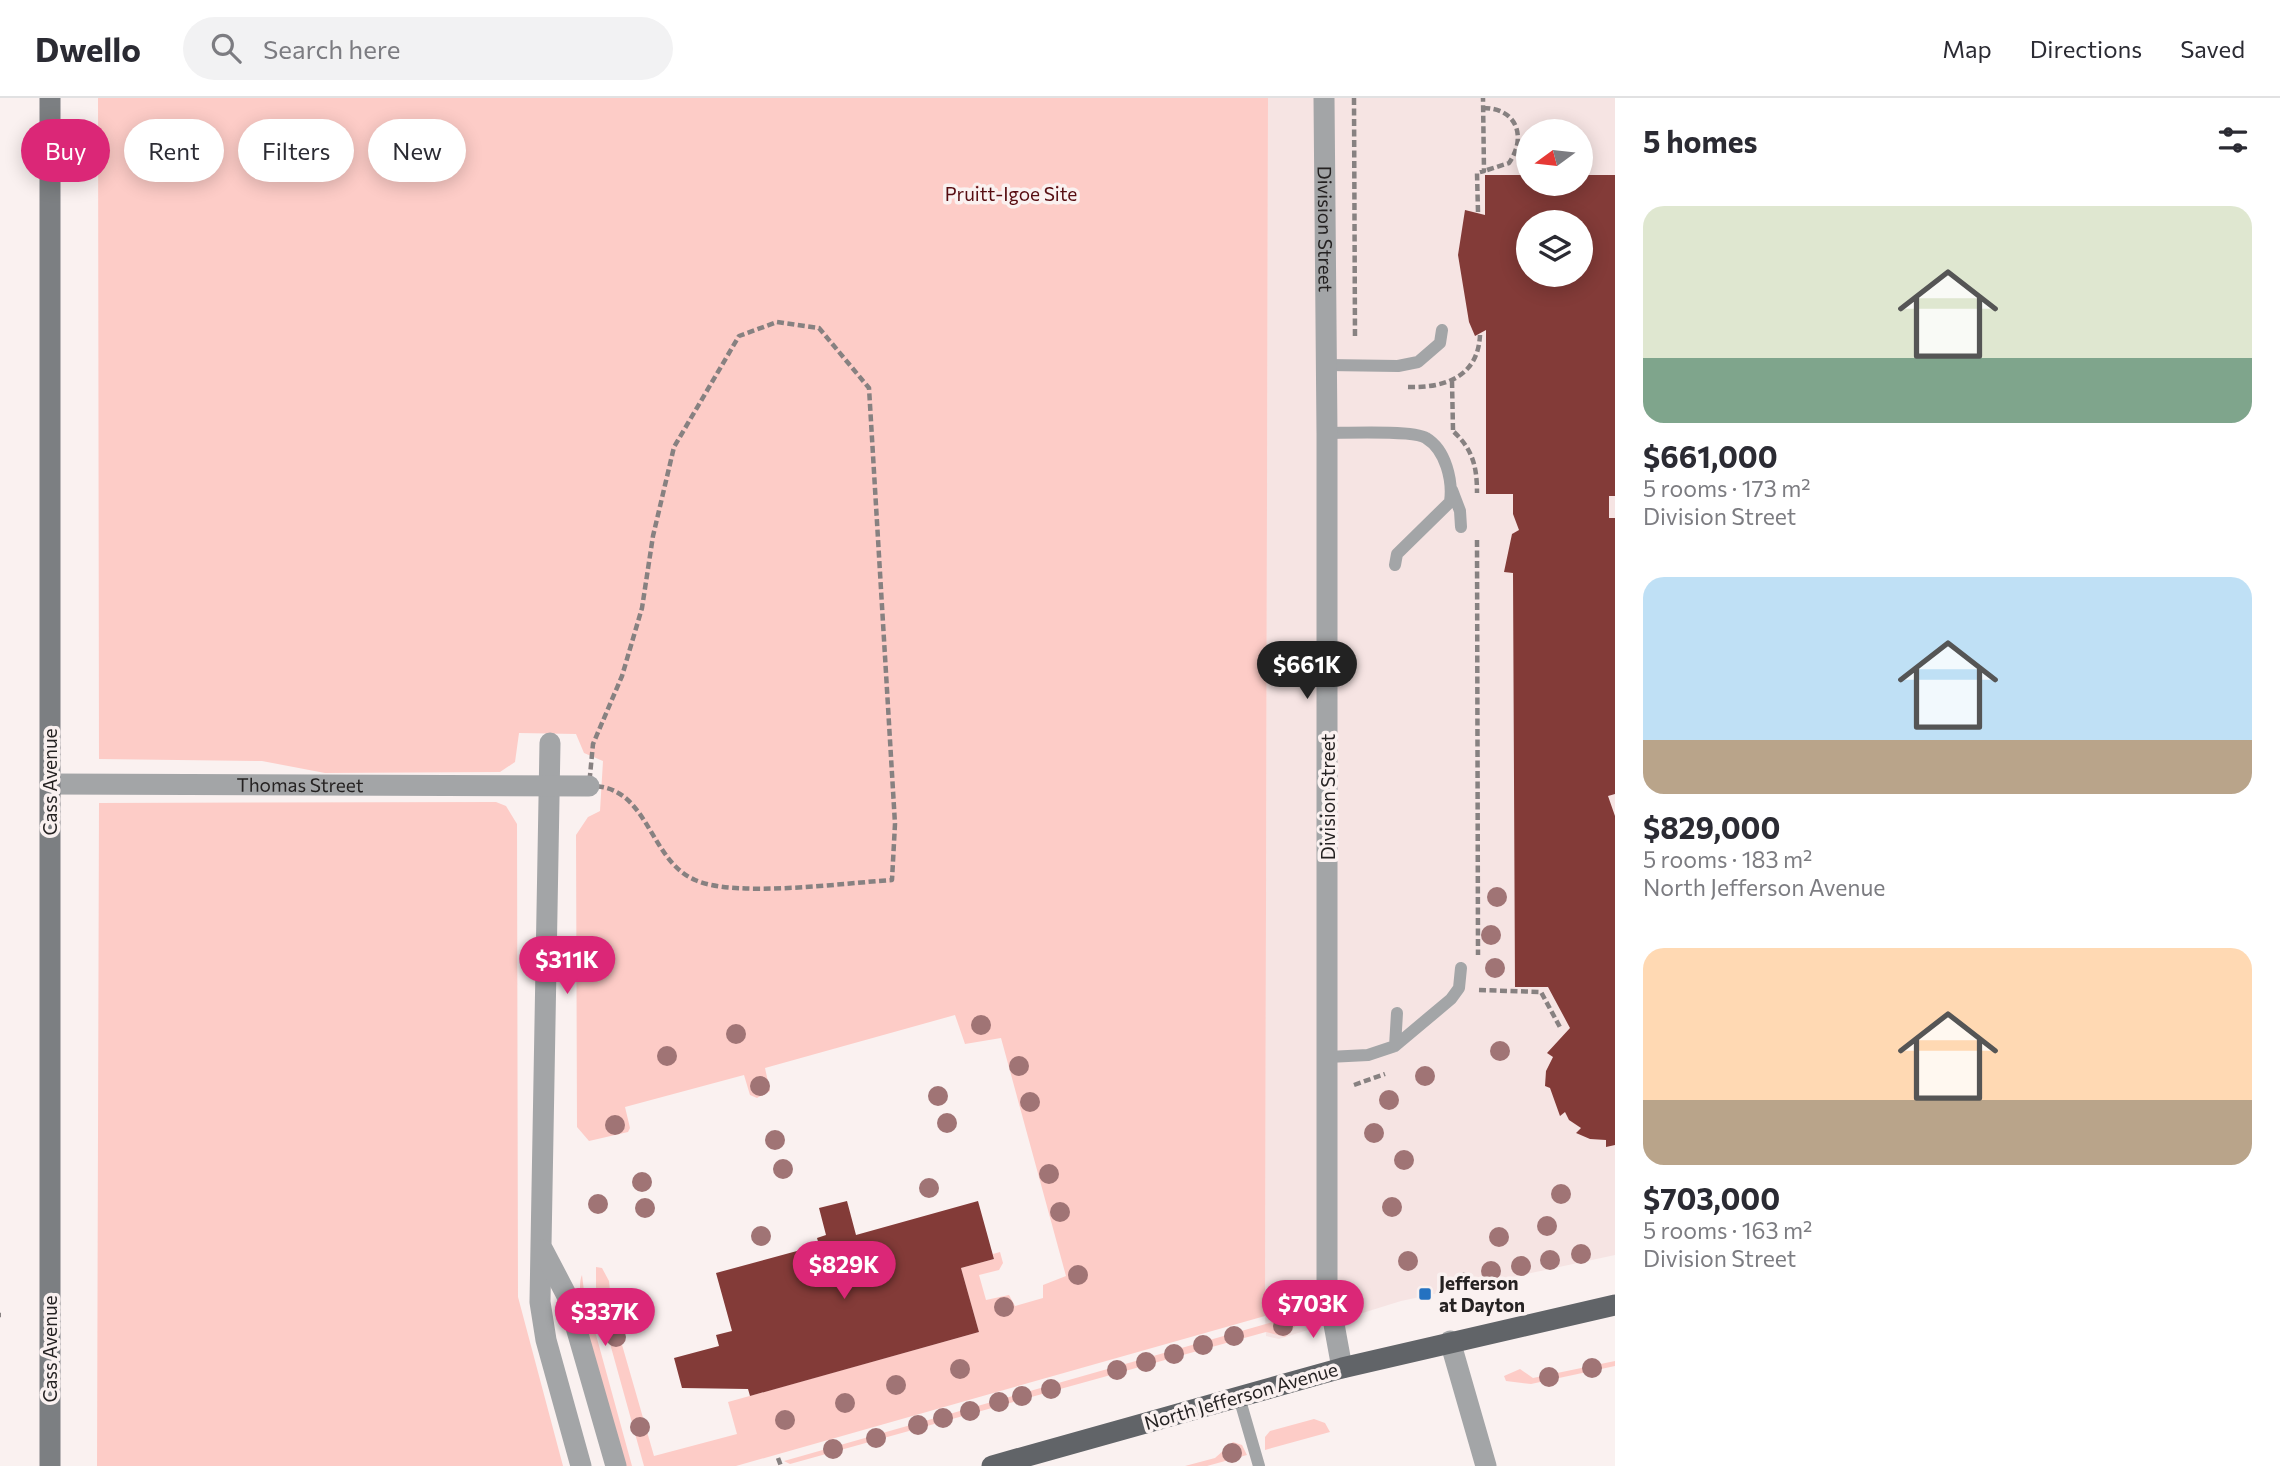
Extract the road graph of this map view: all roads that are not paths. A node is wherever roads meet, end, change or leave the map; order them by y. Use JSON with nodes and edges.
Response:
{"nodes":[{"id":1,"x":50,"y":98,"type":"edge"},
{"id":2,"x":1324,"y":98,"type":"edge"},
{"id":3,"x":1442,"y":331,"type":"dead end"},
{"id":4,"x":1327,"y":365,"type":"junction"},
{"id":5,"x":1328,"y":433,"type":"junction"},
{"id":6,"x":1451,"y":487,"type":"junction"},
{"id":7,"x":1461,"y":527,"type":"dead end"},
{"id":8,"x":1395,"y":565,"type":"dead end"},
{"id":9,"x":550,"y":743,"type":"dead end"},
{"id":10,"x":50,"y":784,"type":"junction"},
{"id":11,"x":549,"y":785,"type":"junction"},
{"id":12,"x":589,"y":786,"type":"road end"},
{"id":13,"x":1461,"y":968,"type":"dead end"},
{"id":14,"x":1397,"y":1013,"type":"dead end"},
{"id":15,"x":1395,"y":1046,"type":"junction"},
{"id":16,"x":1328,"y":1057,"type":"junction"},
{"id":17,"x":543,"y":1249,"type":"junction"},
{"id":18,"x":1615,"y":1306,"type":"edge"},
{"id":19,"x":1450,"y":1341,"type":"junction"},
{"id":20,"x":1342,"y":1368,"type":"junction"},
{"id":21,"x":1239,"y":1397,"type":"junction"},
{"id":22,"x":1038,"y":1460,"type":"edge"},
{"id":23,"x":50,"y":1466,"type":"edge"},
{"id":24,"x":581,"y":1466,"type":"edge"},
{"id":25,"x":616,"y":1466,"type":"edge"},
{"id":26,"x":992,"y":1466,"type":"edge"},
{"id":27,"x":1259,"y":1466,"type":"edge"},
{"id":28,"x":1486,"y":1466,"type":"edge"}],
"edges":[{"from":1,"to":10,"type":"main road","name":"Cass Avenue"},
{"from":2,"to":4,"type":"street","name":"Division Street"},
{"from":3,"to":4,"type":"lane"},
{"from":4,"to":5,"type":"street","name":"Division Street"},
{"from":5,"to":6,"type":"lane"},
{"from":5,"to":16,"type":"street","name":"Division Street"},
{"from":6,"to":7,"type":"lane"},
{"from":6,"to":8,"type":"lane"},
{"from":9,"to":11,"type":"street"},
{"from":10,"to":11,"type":"street","name":"Thomas Street"},
{"from":10,"to":23,"type":"main road","name":"Cass Avenue"},
{"from":11,"to":12,"type":"street","name":"Thomas Street"},
{"from":11,"to":17,"type":"street"},
{"from":13,"to":15,"type":"lane"},
{"from":14,"to":15,"type":"lane"},
{"from":15,"to":16,"type":"lane"},
{"from":16,"to":20,"type":"street","name":"Division Street"},
{"from":17,"to":24,"type":"street"},
{"from":17,"to":25,"type":"street"},
{"from":18,"to":19,"type":"main road","name":"North Jefferson Avenue"},
{"from":19,"to":20,"type":"main road","name":"North Jefferson Avenue"},
{"from":19,"to":28,"type":"street"},
{"from":20,"to":21,"type":"main road","name":"North Jefferson Avenue"},
{"from":21,"to":22,"type":"main road","name":"North Jefferson Avenue"},
{"from":21,"to":27,"type":"lane"},
{"from":22,"to":26,"type":"main road","name":"North Jefferson Avenue"}]}
